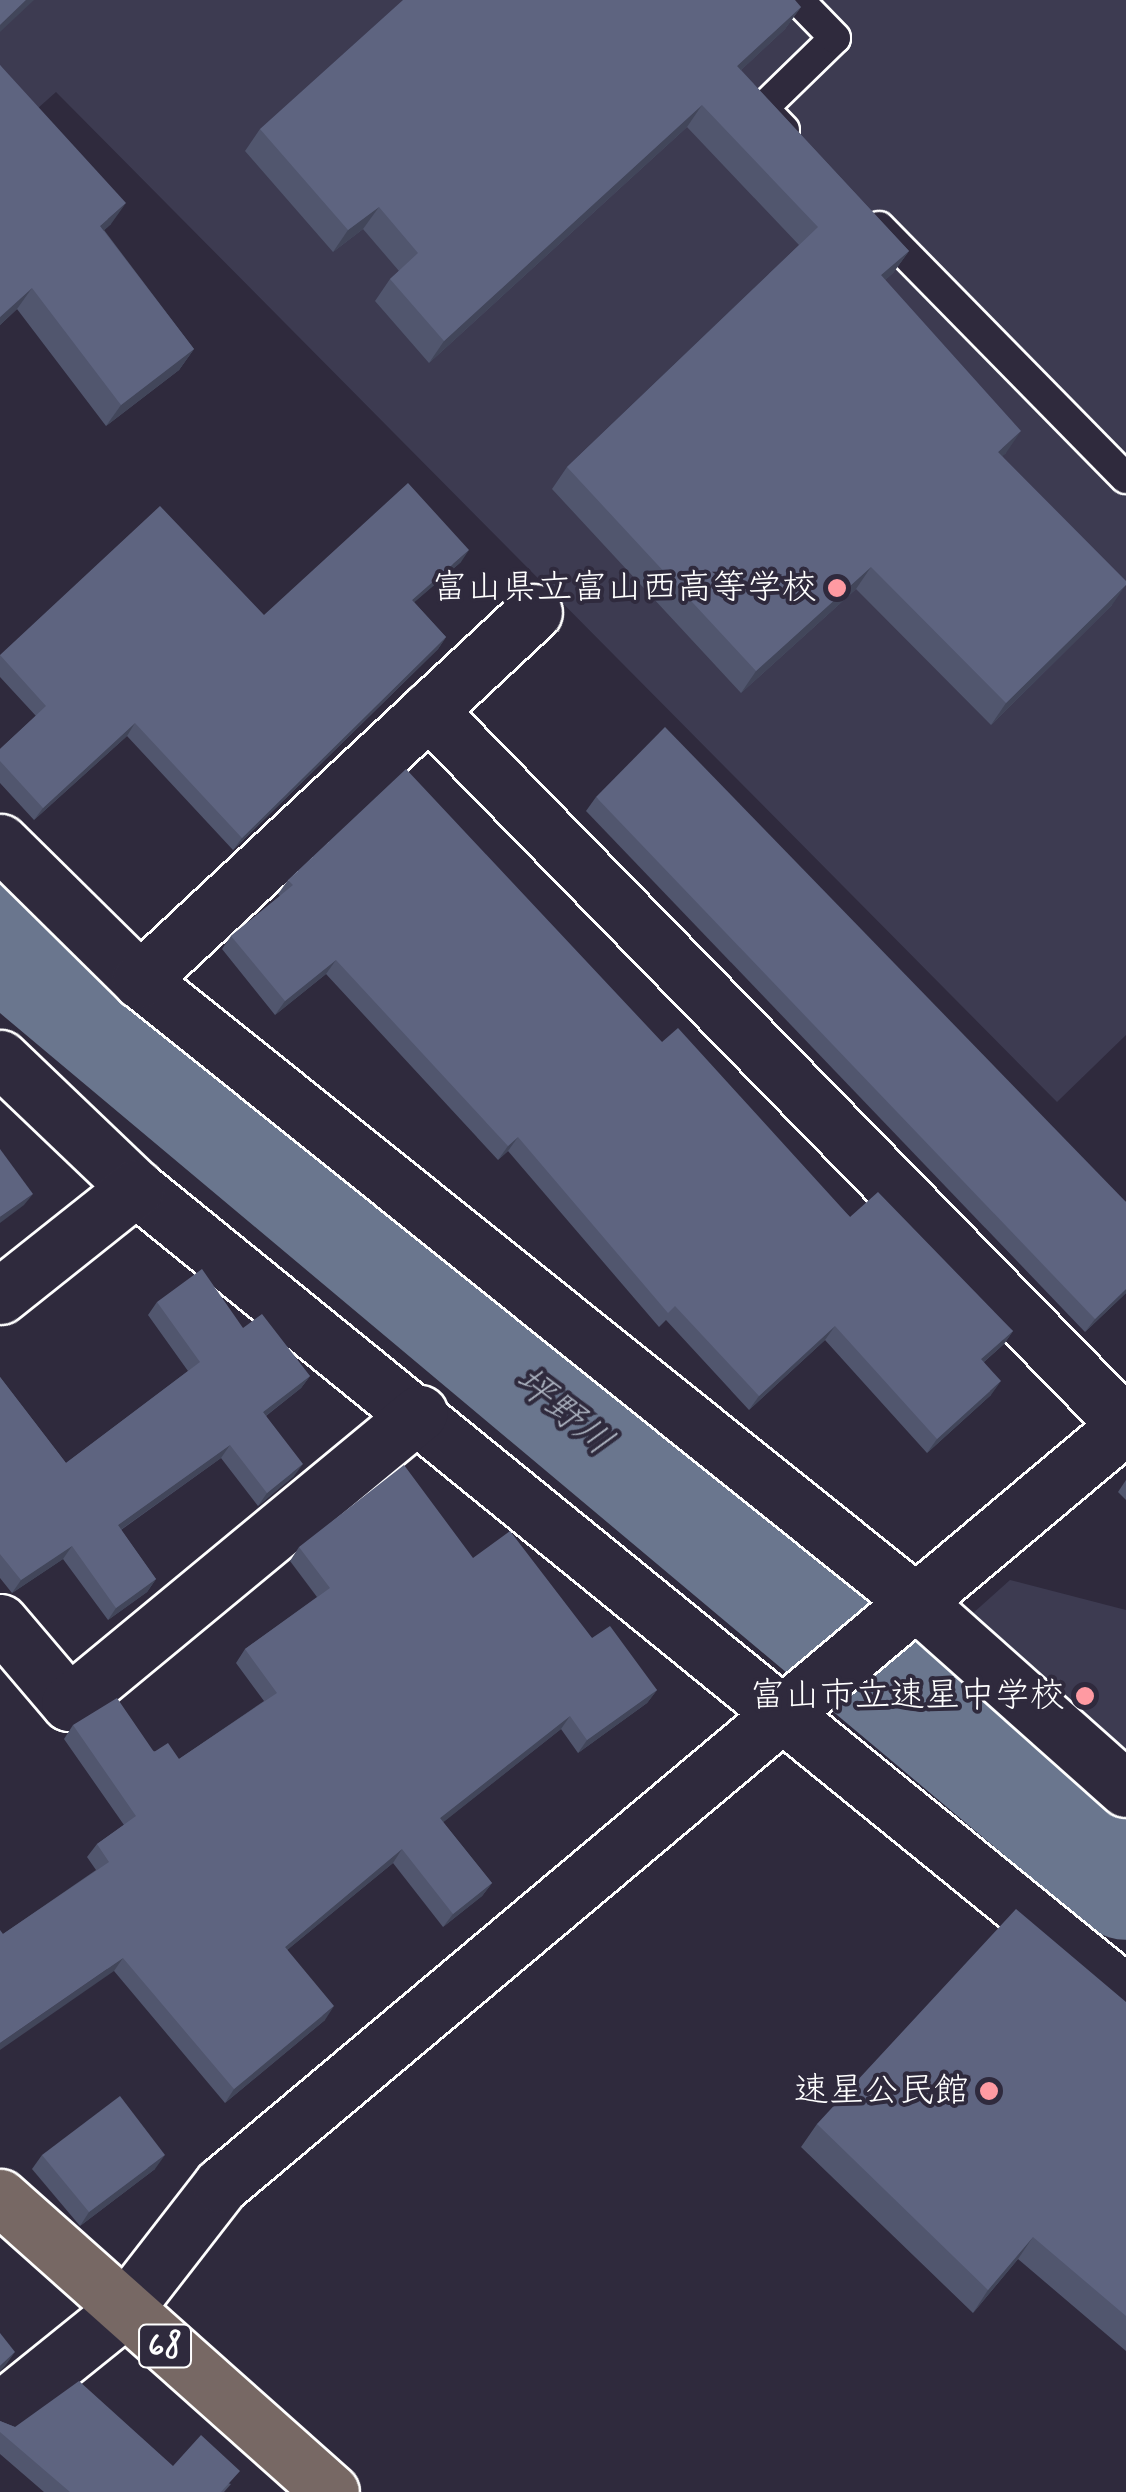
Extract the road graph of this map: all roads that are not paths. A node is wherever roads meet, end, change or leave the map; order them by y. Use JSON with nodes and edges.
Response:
{"nodes":[{"id":1,"x":798,"y":0,"type":"edge"},
{"id":2,"x":805,"y":151,"type":"edge"},
{"id":3,"x":861,"y":208,"type":"edge"},
{"id":4,"x":1126,"y":478,"type":"edge"},
{"id":5,"x":534,"y":612,"type":"dead end"},
{"id":6,"x":428,"y":710,"type":"junction"},
{"id":7,"x":0,"y":842,"type":"edge"},
{"id":8,"x":140,"y":980,"type":"junction"},
{"id":9,"x":0,"y":1058,"type":"edge"},
{"id":10,"x":136,"y":1188,"type":"junction"},
{"id":11,"x":0,"y":1296,"type":"edge"},
{"id":12,"x":419,"y":1413,"type":"junction"},
{"id":13,"x":1126,"y":1425,"type":"edge"},
{"id":14,"x":916,"y":1602,"type":"junction"},
{"id":15,"x":0,"y":1622,"type":"edge"},
{"id":16,"x":789,"y":1710,"type":"junction"},
{"id":17,"x":1126,"y":1789,"type":"edge"},
{"id":18,"x":1126,"y":1994,"type":"edge"},
{"id":19,"x":0,"y":2197,"type":"edge"},
{"id":20,"x":124,"y":2310,"type":"junction"},
{"id":21,"x":0,"y":2410,"type":"edge"},
{"id":22,"x":332,"y":2492,"type":"edge"}],
"edges":[{"from":1,"to":2,"type":"lane"},
{"from":3,"to":4,"type":"lane"},
{"from":5,"to":6,"type":"street"},
{"from":6,"to":8,"type":"street"},
{"from":6,"to":13,"type":"street"},
{"from":7,"to":8,"type":"street"},
{"from":8,"to":14,"type":"street"},
{"from":9,"to":10,"type":"street"},
{"from":10,"to":11,"type":"street"},
{"from":10,"to":12,"type":"street"},
{"from":12,"to":15,"type":"street"},
{"from":12,"to":16,"type":"street"},
{"from":13,"to":14,"type":"street"},
{"from":14,"to":16,"type":"street"},
{"from":14,"to":17,"type":"street"},
{"from":16,"to":18,"type":"street"},
{"from":16,"to":20,"type":"street"},
{"from":19,"to":20,"type":"main road","number":"68"},
{"from":20,"to":21,"type":"street"},
{"from":20,"to":22,"type":"main road","number":"68"}]}
